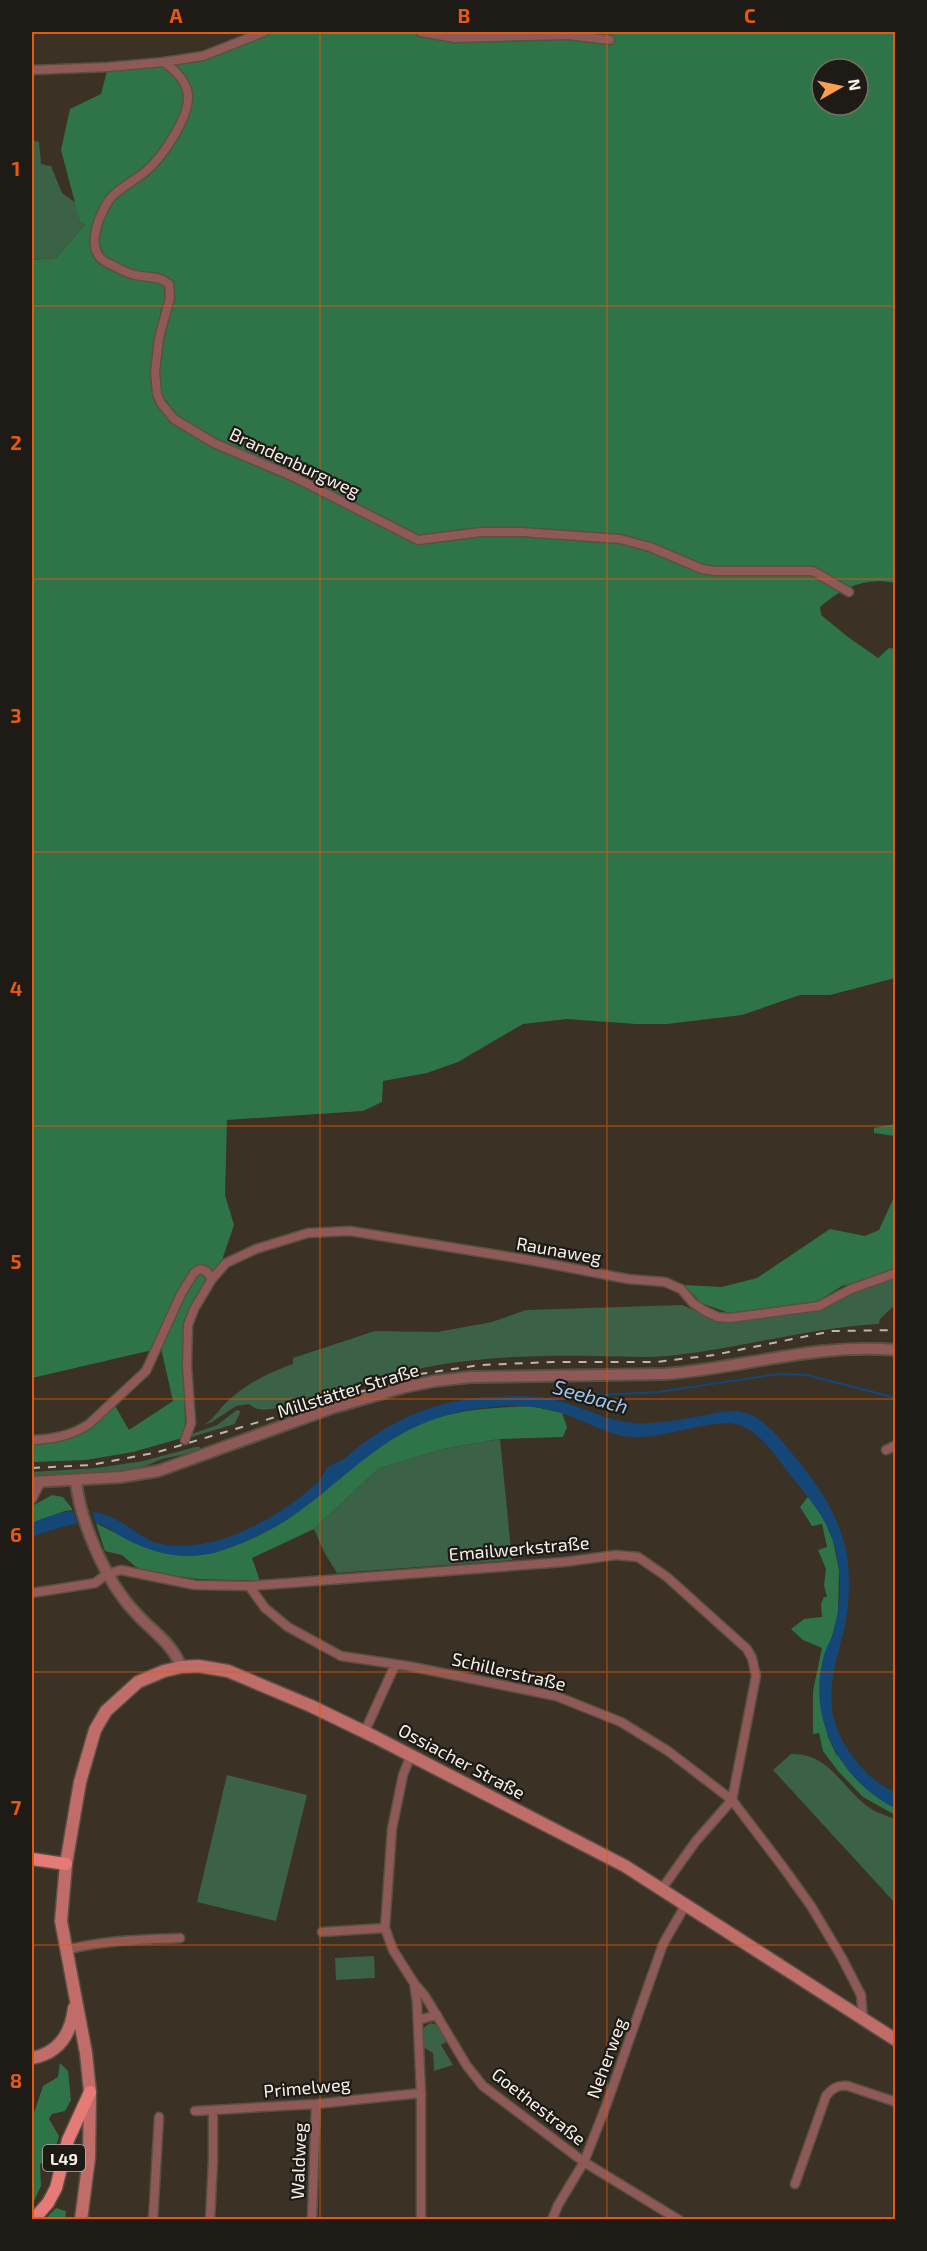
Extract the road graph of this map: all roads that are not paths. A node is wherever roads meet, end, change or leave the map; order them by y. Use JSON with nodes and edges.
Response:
{"nodes":[{"id":1,"x":264,"y":32,"type":"edge"},
{"id":2,"x":421,"y":32,"type":"edge"},
{"id":3,"x":610,"y":40,"type":"dead end"},
{"id":4,"x":164,"y":62,"type":"junction"},
{"id":5,"x":32,"y":70,"type":"edge"},
{"id":6,"x":849,"y":592,"type":"dead end"},
{"id":7,"x":896,"y":1273,"type":"edge"},
{"id":8,"x":212,"y":1279,"type":"junction"},
{"id":9,"x":896,"y":1350,"type":"edge"},
{"id":10,"x":32,"y":1440,"type":"edge"},
{"id":11,"x":185,"y":1440,"type":"dead end"},
{"id":12,"x":896,"y":1445,"type":"edge"},
{"id":13,"x":886,"y":1450,"type":"dead end"},
{"id":14,"x":76,"y":1481,"type":"junction"},
{"id":15,"x":36,"y":1482,"type":"edge"},
{"id":16,"x":32,"y":1499,"type":"edge"},
{"id":17,"x":107,"y":1574,"type":"junction"},
{"id":18,"x":249,"y":1586,"type":"junction"},
{"id":19,"x":32,"y":1593,"type":"edge"},
{"id":20,"x":395,"y":1665,"type":"junction"},
{"id":21,"x":181,"y":1667,"type":"junction"},
{"id":22,"x":365,"y":1731,"type":"junction"},
{"id":23,"x":411,"y":1755,"type":"junction"},
{"id":24,"x":732,"y":1800,"type":"junction"},
{"id":25,"x":32,"y":1859,"type":"edge"},
{"id":26,"x":66,"y":1864,"type":"junction"},
{"id":27,"x":661,"y":1890,"type":"junction"},
{"id":28,"x":685,"y":1906,"type":"junction"},
{"id":29,"x":385,"y":1928,"type":"junction"},
{"id":30,"x":322,"y":1932,"type":"dead end"},
{"id":31,"x":180,"y":1938,"type":"dead end"},
{"id":32,"x":66,"y":1950,"type":"junction"},
{"id":33,"x":414,"y":1983,"type":"junction"},
{"id":34,"x":74,"y":1992,"type":"junction"},
{"id":35,"x":437,"y":2015,"type":"junction"},
{"id":36,"x":863,"y":2019,"type":"junction"},
{"id":37,"x":418,"y":2020,"type":"junction"},
{"id":38,"x":896,"y":2040,"type":"edge"},
{"id":39,"x":61,"y":2044,"type":"junction"},
{"id":40,"x":86,"y":2053,"type":"junction"},
{"id":41,"x":32,"y":2058,"type":"edge"},
{"id":42,"x":90,"y":2092,"type":"junction"},
{"id":43,"x":421,"y":2093,"type":"junction"},
{"id":44,"x":896,"y":2102,"type":"edge"},
{"id":45,"x":316,"y":2104,"type":"junction"},
{"id":46,"x":195,"y":2111,"type":"dead end"},
{"id":47,"x":213,"y":2111,"type":"junction"},
{"id":48,"x":159,"y":2116,"type":"dead end"},
{"id":49,"x":584,"y":2162,"type":"junction"},
{"id":50,"x":795,"y":2184,"type":"dead end"},
{"id":51,"x":33,"y":2220,"type":"edge"},
{"id":52,"x":81,"y":2220,"type":"edge"},
{"id":53,"x":153,"y":2220,"type":"edge"},
{"id":54,"x":210,"y":2220,"type":"edge"},
{"id":55,"x":312,"y":2220,"type":"edge"},
{"id":56,"x":421,"y":2220,"type":"edge"},
{"id":57,"x":552,"y":2220,"type":"edge"},
{"id":58,"x":679,"y":2220,"type":"edge"}],
"edges":[{"from":1,"to":4,"type":"street"},
{"from":2,"to":3,"type":"street"},
{"from":4,"to":5,"type":"street"},
{"from":4,"to":6,"type":"street","name":"Brandenburgweg"},
{"from":7,"to":8,"type":"street","name":"Raunaweg"},
{"from":8,"to":10,"type":"street"},
{"from":8,"to":11,"type":"street","name":"Raunaweg"},
{"from":9,"to":14,"type":"street","name":"Millstätter Straße"},
{"from":12,"to":13,"type":"street"},
{"from":14,"to":15,"type":"street","name":"Millstätter Straße"},
{"from":14,"to":17,"type":"street"},
{"from":15,"to":16,"type":"street"},
{"from":17,"to":18,"type":"street","name":"Emailwerkstraße"},
{"from":17,"to":19,"type":"street","name":"Emailwerkstraße"},
{"from":17,"to":21,"type":"street"},
{"from":18,"to":20,"type":"street","name":"Schillerstraße"},
{"from":18,"to":24,"type":"street","name":"Emailwerkstraße"},
{"from":20,"to":22,"type":"street"},
{"from":20,"to":24,"type":"street","name":"Schillerstraße"},
{"from":21,"to":22,"type":"main road","name":"Ossiacher Straße","number":"L49"},
{"from":21,"to":26,"type":"main road","number":"L49"},
{"from":22,"to":23,"type":"main road","name":"Ossiacher Straße","number":"L49"},
{"from":23,"to":27,"type":"main road","name":"Ossiacher Straße","number":"L49"},
{"from":23,"to":29,"type":"street"},
{"from":24,"to":27,"type":"street","name":"Emailwerkstraße"},
{"from":24,"to":36,"type":"street"},
{"from":25,"to":26,"type":"main road"},
{"from":26,"to":32,"type":"main road","number":"L49"},
{"from":27,"to":28,"type":"main road","name":"Ossiacher Straße","number":"L49"},
{"from":28,"to":36,"type":"main road","name":"Ossiacher Straße","number":"L49"},
{"from":28,"to":49,"type":"street","name":"Neherweg"},
{"from":29,"to":30,"type":"street"},
{"from":29,"to":33,"type":"street","name":"Goethestraße"},
{"from":31,"to":32,"type":"street"},
{"from":32,"to":34,"type":"main road","number":"L49"},
{"from":33,"to":35,"type":"street","name":"Goethestraße"},
{"from":33,"to":37,"type":"street"},
{"from":34,"to":39,"type":"main road","number":"L49"},
{"from":34,"to":40,"type":"main road","number":"L49"},
{"from":35,"to":37,"type":"street"},
{"from":35,"to":49,"type":"street","name":"Goethestraße"},
{"from":36,"to":38,"type":"main road","name":"Ossiacher Straße","number":"L49"},
{"from":37,"to":43,"type":"street"},
{"from":39,"to":40,"type":"main road"},
{"from":39,"to":41,"type":"main road"},
{"from":40,"to":42,"type":"main road","number":"L49"},
{"from":42,"to":51,"type":"main road","number":"L49"},
{"from":42,"to":52,"type":"main road","number":"L49"},
{"from":43,"to":45,"type":"street","name":"Primelweg"},
{"from":43,"to":56,"type":"street"},
{"from":44,"to":50,"type":"street"},
{"from":45,"to":47,"type":"street","name":"Primelweg"},
{"from":45,"to":55,"type":"street","name":"Waldweg"},
{"from":46,"to":47,"type":"street","name":"Primelweg"},
{"from":47,"to":54,"type":"street"},
{"from":48,"to":53,"type":"street"},
{"from":49,"to":57,"type":"street","name":"Neherweg"},
{"from":49,"to":58,"type":"street","name":"Goethestraße"}]}
